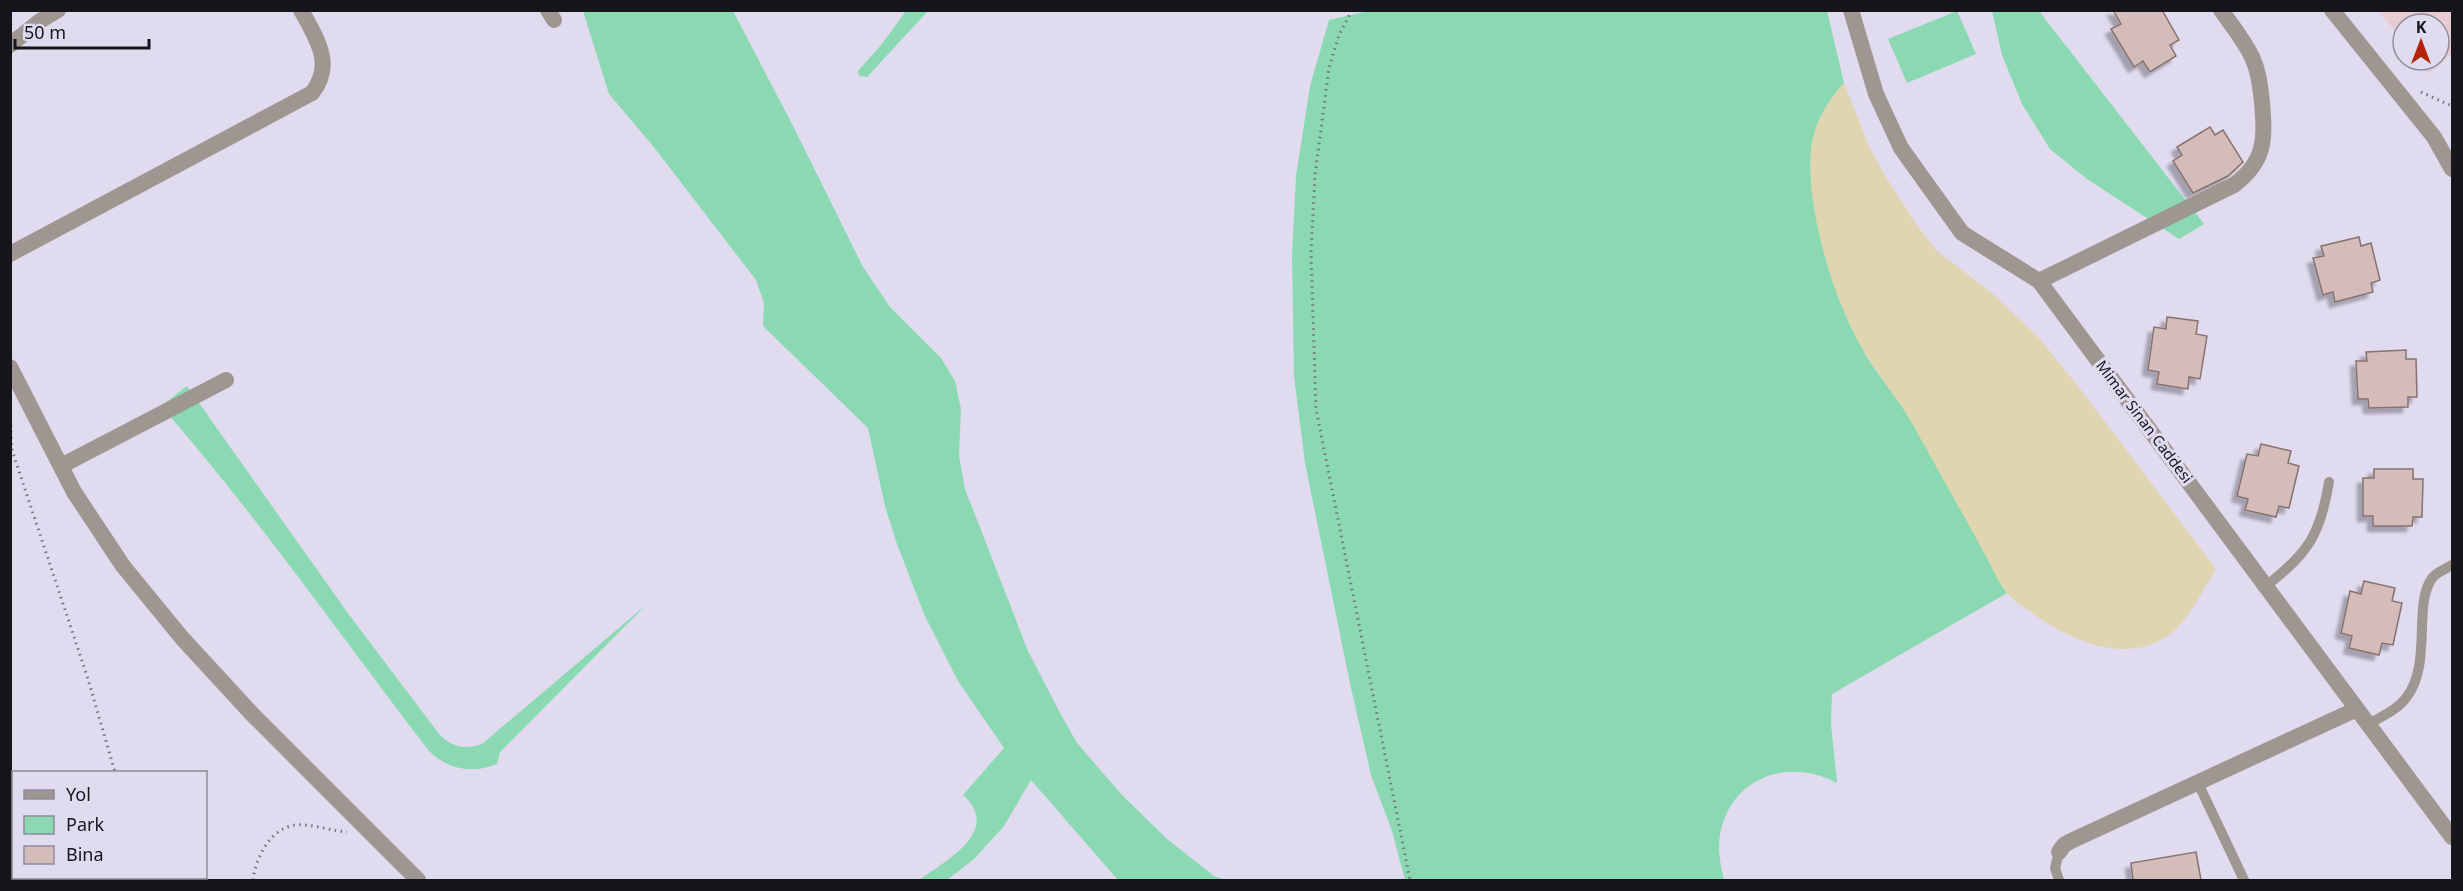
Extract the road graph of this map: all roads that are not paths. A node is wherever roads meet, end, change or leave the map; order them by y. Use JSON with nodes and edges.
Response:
{"nodes":[{"id":1,"x":58,"y":10,"type":"edge"},
{"id":2,"x":301,"y":10,"type":"edge"},
{"id":3,"x":1851,"y":10,"type":"edge"},
{"id":4,"x":2221,"y":10,"type":"edge"},
{"id":5,"x":2332,"y":10,"type":"edge"},
{"id":6,"x":10,"y":45,"type":"edge"},
{"id":7,"x":2452,"y":169,"type":"edge"},
{"id":8,"x":10,"y":254,"type":"edge"},
{"id":9,"x":2039,"y":281,"type":"junction"},
{"id":10,"x":10,"y":367,"type":"edge"},
{"id":11,"x":226,"y":380,"type":"dead end"},
{"id":12,"x":61,"y":466,"type":"junction"},
{"id":13,"x":2329,"y":482,"type":"dead end"},
{"id":14,"x":2452,"y":565,"type":"edge"},
{"id":15,"x":2266,"y":586,"type":"junction"},
{"id":16,"x":2357,"y":709,"type":"junction"},
{"id":17,"x":2369,"y":724,"type":"junction"},
{"id":18,"x":2198,"y":783,"type":"junction"},
{"id":19,"x":2452,"y":837,"type":"edge"},
{"id":20,"x":2059,"y":852,"type":"joint"},
{"id":21,"x":418,"y":880,"type":"edge"},
{"id":22,"x":2059,"y":880,"type":"edge"},
{"id":23,"x":2244,"y":880,"type":"edge"}],
"edges":[{"from":1,"to":6,"type":"street"},
{"from":2,"to":8,"type":"street"},
{"from":3,"to":9,"type":"street","name":"Mimar Sinan Caddesi"},
{"from":4,"to":9,"type":"street"},
{"from":5,"to":7,"type":"street"},
{"from":9,"to":15,"type":"street","name":"Mimar Sinan Caddesi"},
{"from":10,"to":12,"type":"street"},
{"from":11,"to":12,"type":"street"},
{"from":12,"to":21,"type":"street"},
{"from":13,"to":15,"type":"lane"},
{"from":14,"to":17,"type":"lane"},
{"from":15,"to":16,"type":"street","name":"Mimar Sinan Caddesi"},
{"from":16,"to":17,"type":"street","name":"Mimar Sinan Caddesi"},
{"from":16,"to":18,"type":"street"},
{"from":17,"to":19,"type":"street","name":"Mimar Sinan Caddesi"},
{"from":18,"to":20,"type":"street"},
{"from":18,"to":23,"type":"lane"},
{"from":20,"to":22,"type":"lane"}]}
